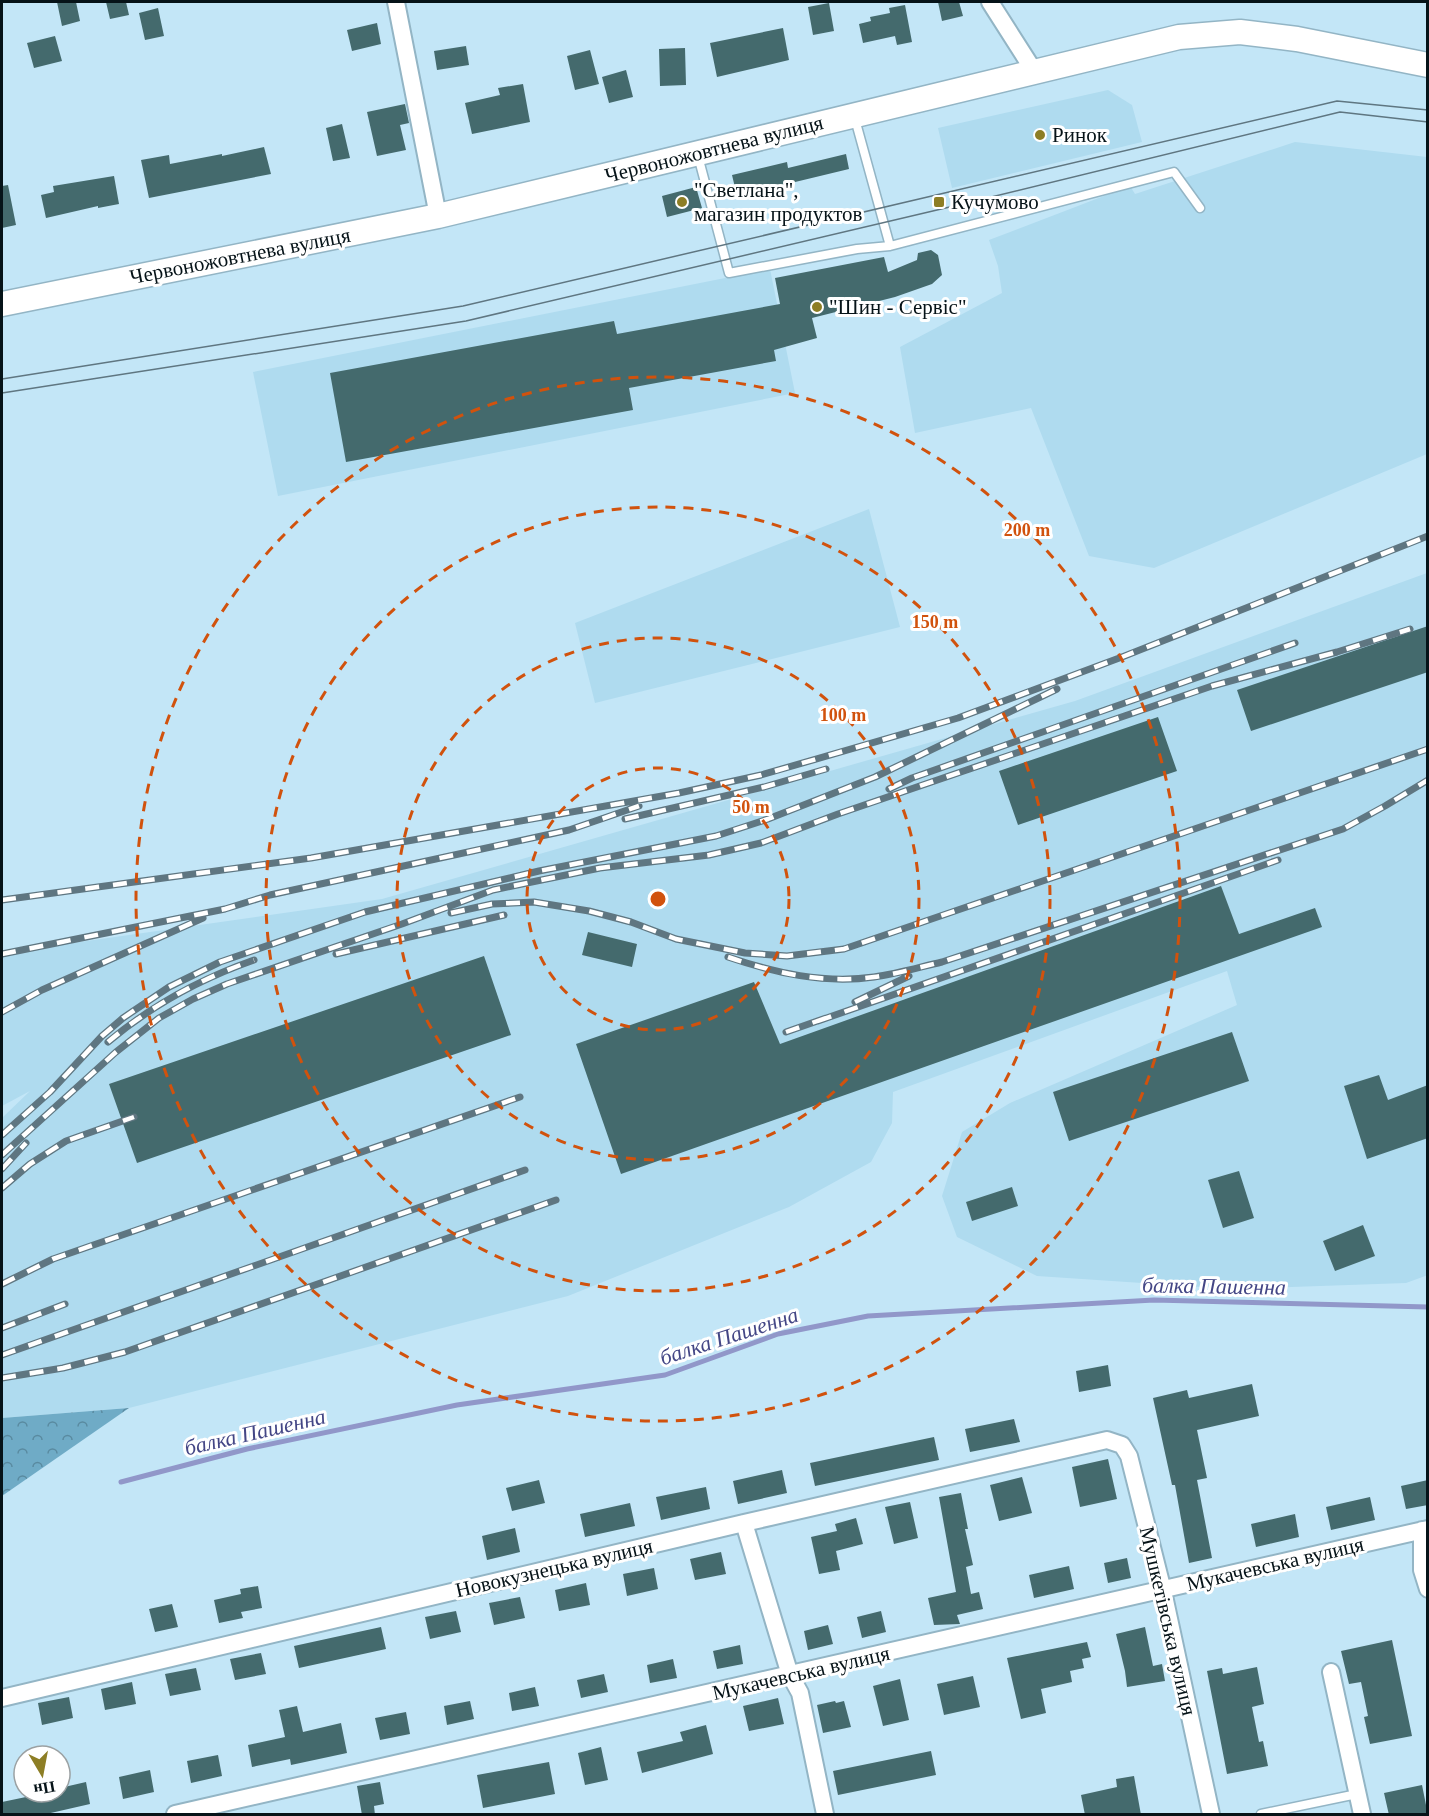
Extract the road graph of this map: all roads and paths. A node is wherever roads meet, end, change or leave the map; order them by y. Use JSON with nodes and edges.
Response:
{"nodes":[{"id":1,"x":396,"y":2,"type":"edge"},
{"id":2,"x":990,"y":2,"type":"edge"},
{"id":3,"x":1428,"y":65,"type":"edge"},
{"id":4,"x":1034,"y":71,"type":"junction"},
{"id":5,"x":854,"y":115,"type":"junction"},
{"id":6,"x":697,"y":154,"type":"junction"},
{"id":7,"x":1200,"y":208,"type":"dead end"},
{"id":8,"x":438,"y":216,"type":"junction"},
{"id":9,"x":890,"y":246,"type":"junction"},
{"id":10,"x":2,"y":304,"type":"edge"},
{"id":11,"x":1107,"y":1440,"type":"joint"},
{"id":12,"x":744,"y":1523,"type":"junction"},
{"id":13,"x":1425,"y":1530,"type":"edge"},
{"id":14,"x":1428,"y":1589,"type":"edge"},
{"id":15,"x":1163,"y":1590,"type":"junction"},
{"id":16,"x":1331,"y":1672,"type":"dead end"},
{"id":17,"x":790,"y":1675,"type":"junction"},
{"id":18,"x":2,"y":1698,"type":"edge"},
{"id":19,"x":1357,"y":1794,"type":"junction"},
{"id":20,"x":175,"y":1815,"type":"edge"},
{"id":21,"x":825,"y":1815,"type":"edge"},
{"id":22,"x":1211,"y":1815,"type":"edge"},
{"id":23,"x":1262,"y":1815,"type":"edge"},
{"id":24,"x":1362,"y":1815,"type":"edge"}],
"edges":[{"from":1,"to":8,"type":"street"},
{"from":2,"to":4,"type":"street"},
{"from":3,"to":4,"type":"main road","name":"Червоножовтнева вулиця"},
{"from":4,"to":5,"type":"main road","name":"Червоножовтнева вулиця"},
{"from":5,"to":6,"type":"main road","name":"Червоножовтнева вулиця"},
{"from":5,"to":9,"type":"lane"},
{"from":6,"to":8,"type":"main road","name":"Червоножовтнева вулиця"},
{"from":6,"to":9,"type":"lane"},
{"from":7,"to":9,"type":"lane"},
{"from":8,"to":10,"type":"main road","name":"Червоножовтнева вулиця"},
{"from":11,"to":12,"type":"street","name":"Новокузнецька вулиця"},
{"from":11,"to":15,"type":"street","name":"Мушкетівська вулиця"},
{"from":12,"to":17,"type":"street"},
{"from":12,"to":18,"type":"street","name":"Новокузнецька вулиця"},
{"from":13,"to":14,"type":"street"},
{"from":13,"to":15,"type":"street","name":"Мукачевська вулиця"},
{"from":15,"to":17,"type":"street","name":"Мукачевська вулиця"},
{"from":15,"to":22,"type":"street","name":"Мушкетівська вулиця"},
{"from":16,"to":19,"type":"street"},
{"from":17,"to":20,"type":"street","name":"Мукачевська вулиця"},
{"from":17,"to":21,"type":"street"},
{"from":19,"to":23,"type":"lane"},
{"from":19,"to":24,"type":"street"}]}
